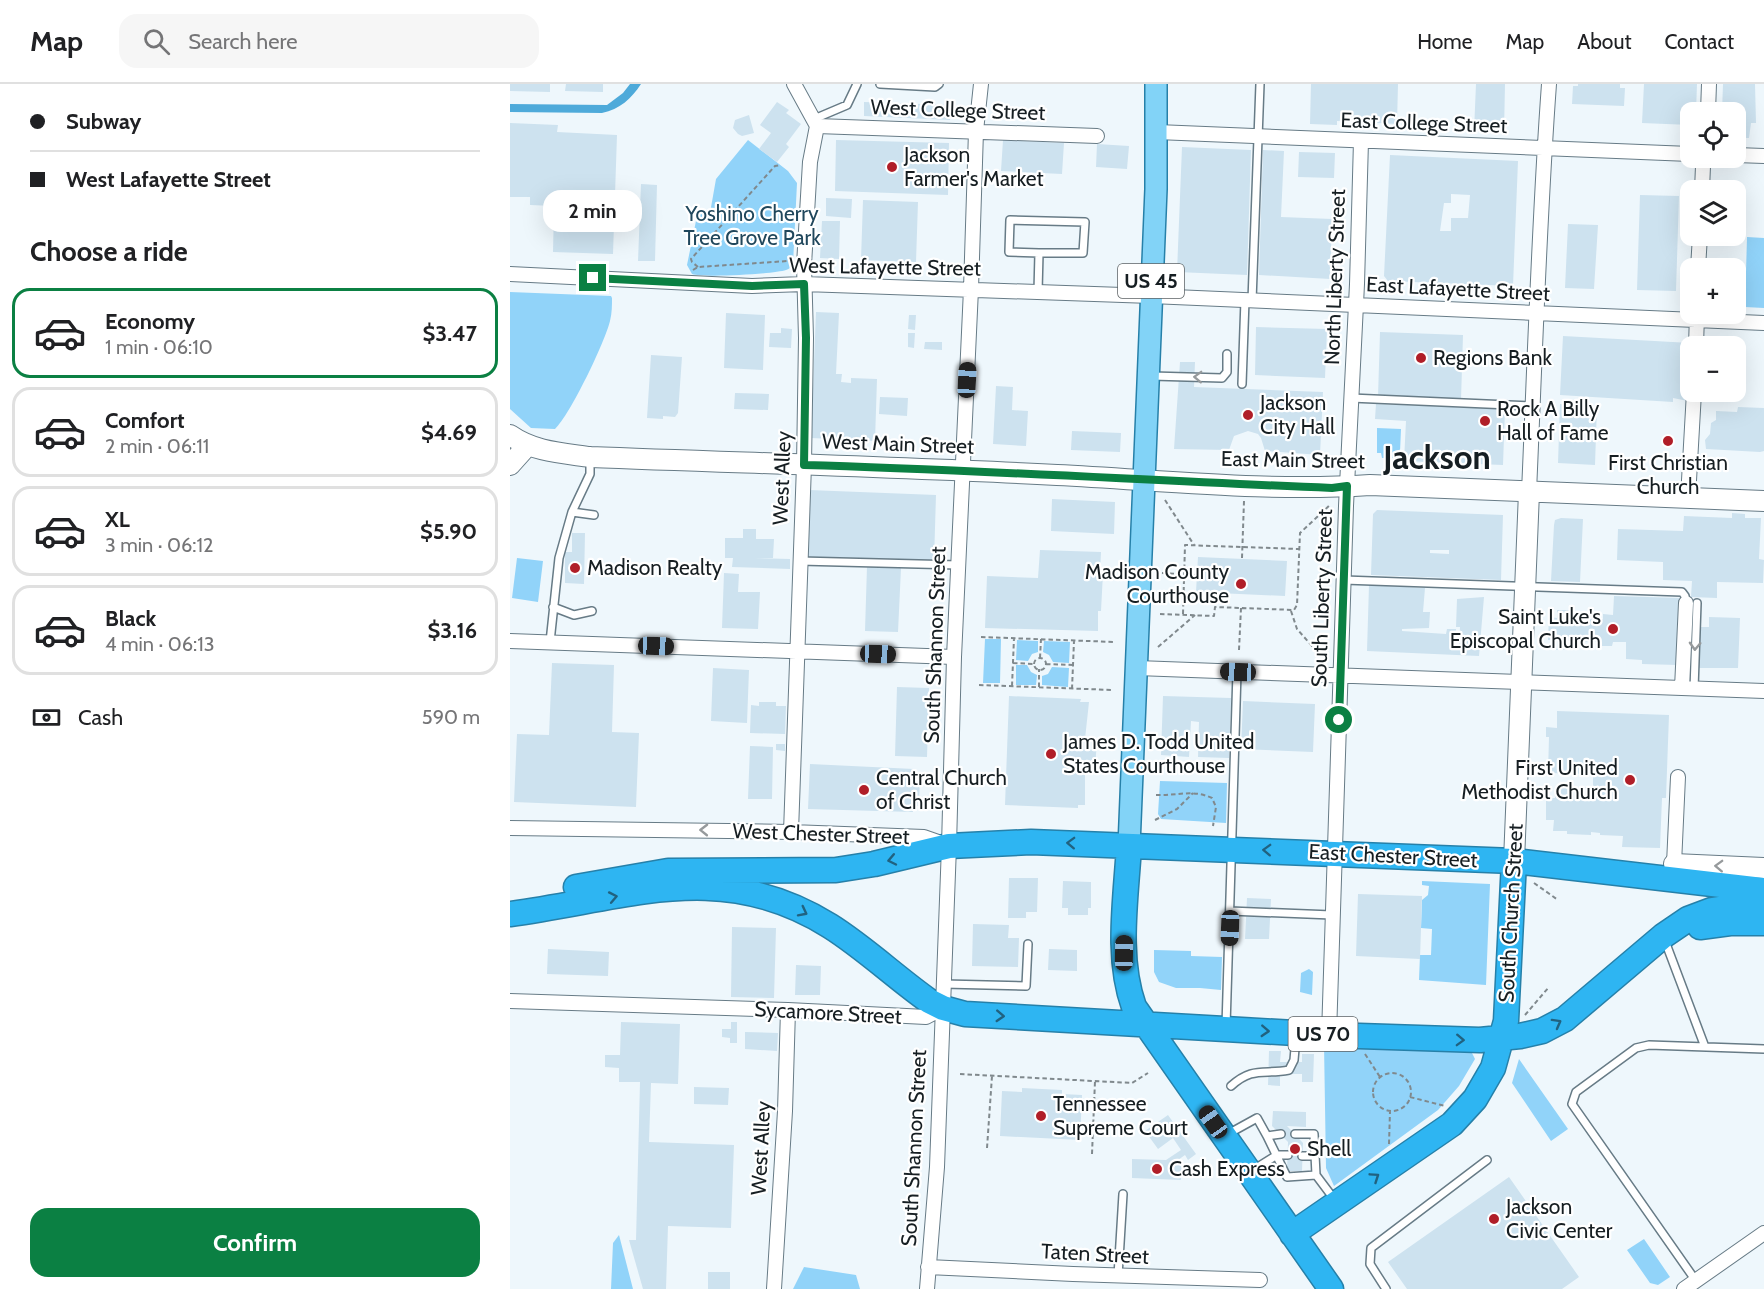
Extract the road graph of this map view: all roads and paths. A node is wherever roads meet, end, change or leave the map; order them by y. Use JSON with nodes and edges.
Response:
{"nodes":[{"id":1,"x":794,"y":84,"type":"edge"},
{"id":2,"x":857,"y":84,"type":"edge"},
{"id":3,"x":880,"y":84,"type":"edge"},
{"id":4,"x":939,"y":84,"type":"edge"},
{"id":5,"x":981,"y":84,"type":"edge"},
{"id":6,"x":1156,"y":84,"type":"edge"},
{"id":7,"x":1260,"y":84,"type":"edge"},
{"id":8,"x":1549,"y":84,"type":"edge"},
{"id":9,"x":1709,"y":84,"type":"edge"},
{"id":10,"x":1708,"y":102,"type":"edge"},
{"id":11,"x":816,"y":123,"type":"junction"},
{"id":12,"x":976,"y":131,"type":"junction"},
{"id":13,"x":1157,"y":132,"type":"junction"},
{"id":14,"x":1097,"y":136,"type":"dead end"},
{"id":15,"x":1258,"y":137,"type":"junction"},
{"id":16,"x":1362,"y":141,"type":"junction"},
{"id":17,"x":1545,"y":148,"type":"junction"},
{"id":18,"x":1680,"y":154,"type":"edge"},
{"id":19,"x":1746,"y":155,"type":"edge"},
{"id":20,"x":1764,"y":156,"type":"edge"},
{"id":21,"x":781,"y":165,"type":"dead end"},
{"id":22,"x":1039,"y":253,"type":"junction"},
{"id":23,"x":793,"y":264,"type":"dead end"},
{"id":24,"x":698,"y":267,"type":"junction"},
{"id":25,"x":690,"y":271,"type":"dead end"},
{"id":26,"x":510,"y":274,"type":"edge"},
{"id":27,"x":804,"y":284,"type":"junction"},
{"id":28,"x":971,"y":290,"type":"junction"},
{"id":29,"x":1038,"y":292,"type":"junction"},
{"id":30,"x":1151,"y":296,"type":"junction"},
{"id":31,"x":1248,"y":300,"type":"junction"},
{"id":32,"x":1356,"y":305,"type":"junction"},
{"id":33,"x":1538,"y":313,"type":"junction"},
{"id":34,"x":1680,"y":317,"type":"edge"},
{"id":35,"x":1746,"y":321,"type":"edge"},
{"id":36,"x":1764,"y":323,"type":"edge"},
{"id":37,"x":1227,"y":354,"type":"dead end"},
{"id":38,"x":1148,"y":376,"type":"junction"},
{"id":39,"x":1242,"y":384,"type":"dead end"},
{"id":40,"x":1351,"y":398,"type":"junction"},
{"id":41,"x":1693,"y":402,"type":"edge"},
{"id":42,"x":1533,"y":406,"type":"junction"},
{"id":43,"x":518,"y":440,"type":"edge"},
{"id":44,"x":590,"y":457,"type":"junction"},
{"id":45,"x":510,"y":465,"type":"edge"},
{"id":46,"x":804,"y":465,"type":"junction"},
{"id":47,"x":963,"y":470,"type":"junction"},
{"id":48,"x":1144,"y":479,"type":"junction"},
{"id":49,"x":1347,"y":486,"type":"junction"},
{"id":50,"x":1529,"y":492,"type":"junction"},
{"id":51,"x":1244,"y":498,"type":"dead end"},
{"id":52,"x":1688,"y":498,"type":"junction"},
{"id":53,"x":1165,"y":500,"type":"dead end"},
{"id":54,"x":1764,"y":501,"type":"edge"},
{"id":55,"x":1331,"y":504,"type":"dead end"},
{"id":56,"x":572,"y":512,"type":"junction"},
{"id":57,"x":594,"y":516,"type":"dead end"},
{"id":58,"x":1194,"y":545,"type":"junction"},
{"id":59,"x":1243,"y":547,"type":"junction"},
{"id":60,"x":1299,"y":549,"type":"junction"},
{"id":61,"x":1242,"y":558,"type":"dead end"},
{"id":62,"x":800,"y":561,"type":"junction"},
{"id":63,"x":958,"y":565,"type":"junction"},
{"id":64,"x":1162,"y":573,"type":"dead end"},
{"id":65,"x":1185,"y":574,"type":"junction"},
{"id":66,"x":1197,"y":575,"type":"dead end"},
{"id":67,"x":1344,"y":580,"type":"junction"},
{"id":68,"x":1525,"y":586,"type":"junction"},
{"id":69,"x":1692,"y":603,"type":"joint"},
{"id":70,"x":554,"y":607,"type":"junction"},
{"id":71,"x":1241,"y":608,"type":"junction"},
{"id":72,"x":592,"y":611,"type":"dead end"},
{"id":73,"x":1291,"y":611,"type":"junction"},
{"id":74,"x":1160,"y":614,"type":"dead end"},
{"id":75,"x":1183,"y":615,"type":"junction"},
{"id":76,"x":1195,"y":615,"type":"junction"},
{"id":77,"x":981,"y":637,"type":"dead end"},
{"id":78,"x":1014,"y":638,"type":"junction"},
{"id":79,"x":1041,"y":639,"type":"junction"},
{"id":80,"x":510,"y":641,"type":"edge"},
{"id":81,"x":1074,"y":641,"type":"junction"},
{"id":82,"x":550,"y":642,"type":"junction"},
{"id":83,"x":1115,"y":642,"type":"dead end"},
{"id":84,"x":1158,"y":647,"type":"dead end"},
{"id":85,"x":797,"y":650,"type":"junction"},
{"id":86,"x":1239,"y":650,"type":"dead end"},
{"id":87,"x":1319,"y":654,"type":"dead end"},
{"id":88,"x":954,"y":657,"type":"junction"},
{"id":89,"x":1040,"y":658,"type":"junction"},
{"id":90,"x":1013,"y":663,"type":"junction"},
{"id":91,"x":1034,"y":664,"type":"junction"},
{"id":92,"x":1046,"y":664,"type":"junction"},
{"id":93,"x":1073,"y":665,"type":"junction"},
{"id":94,"x":1039,"y":669,"type":"junction"},
{"id":95,"x":1137,"y":669,"type":"junction"},
{"id":96,"x":1238,"y":672,"type":"junction"},
{"id":97,"x":1341,"y":676,"type":"junction"},
{"id":98,"x":1521,"y":683,"type":"junction"},
{"id":99,"x":979,"y":686,"type":"dead end"},
{"id":100,"x":1012,"y":687,"type":"junction"},
{"id":101,"x":1039,"y":687,"type":"junction"},
{"id":102,"x":1072,"y":688,"type":"junction"},
{"id":103,"x":1688,"y":688,"type":"junction"},
{"id":104,"x":1113,"y":690,"type":"dead end"},
{"id":105,"x":1764,"y":691,"type":"edge"},
{"id":106,"x":1678,"y":777,"type":"dead end"},
{"id":107,"x":1193,"y":792,"type":"junction"},
{"id":108,"x":1156,"y":795,"type":"dead end"},
{"id":109,"x":1155,"y":820,"type":"dead end"},
{"id":110,"x":1213,"y":826,"type":"dead end"},
{"id":111,"x":510,"y":828,"type":"edge"},
{"id":112,"x":791,"y":832,"type":"junction"},
{"id":113,"x":949,"y":846,"type":"junction"},
{"id":114,"x":1129,"y":846,"type":"junction"},
{"id":115,"x":1233,"y":849,"type":"junction"},
{"id":116,"x":1333,"y":853,"type":"junction"},
{"id":117,"x":1514,"y":861,"type":"junction"},
{"id":118,"x":1674,"y":864,"type":"junction"},
{"id":119,"x":1556,"y":866,"type":"junction"},
{"id":120,"x":1764,"y":868,"type":"edge"},
{"id":121,"x":1531,"y":881,"type":"dead end"},
{"id":122,"x":1764,"y":890,"type":"edge"},
{"id":123,"x":510,"y":897,"type":"edge"},
{"id":124,"x":554,"y":900,"type":"junction"},
{"id":125,"x":1558,"y":900,"type":"dead end"},
{"id":126,"x":1764,"y":902,"type":"edge"},
{"id":127,"x":1230,"y":911,"type":"junction"},
{"id":128,"x":510,"y":914,"type":"edge"},
{"id":129,"x":1332,"y":915,"type":"junction"},
{"id":130,"x":1764,"y":923,"type":"edge"},
{"id":131,"x":1663,"y":936,"type":"junction"},
{"id":132,"x":1028,"y":944,"type":"dead end"},
{"id":133,"x":944,"y":984,"type":"junction"},
{"id":134,"x":1549,"y":987,"type":"dead end"},
{"id":135,"x":510,"y":1001,"type":"edge"},
{"id":136,"x":942,"y":1008,"type":"junction"},
{"id":137,"x":788,"y":1010,"type":"junction"},
{"id":138,"x":1525,"y":1015,"type":"dead end"},
{"id":139,"x":1144,"y":1023,"type":"junction"},
{"id":140,"x":1226,"y":1029,"type":"junction"},
{"id":141,"x":1296,"y":1033,"type":"junction"},
{"id":142,"x":1329,"y":1035,"type":"junction"},
{"id":143,"x":1502,"y":1039,"type":"junction"},
{"id":144,"x":1705,"y":1047,"type":"junction"},
{"id":145,"x":1764,"y":1049,"type":"edge"},
{"id":146,"x":1364,"y":1053,"type":"dead end"},
{"id":147,"x":1148,"y":1073,"type":"dead end"},
{"id":148,"x":960,"y":1074,"type":"dead end"},
{"id":149,"x":992,"y":1076,"type":"junction"},
{"id":150,"x":1380,"y":1077,"type":"junction"},
{"id":151,"x":1095,"y":1081,"type":"junction"},
{"id":152,"x":1231,"y":1086,"type":"dead end"},
{"id":153,"x":1410,"y":1097,"type":"junction"},
{"id":154,"x":1445,"y":1106,"type":"dead end"},
{"id":155,"x":1390,"y":1110,"type":"junction"},
{"id":156,"x":1281,"y":1134,"type":"dead end"},
{"id":157,"x":1295,"y":1134,"type":"dead end"},
{"id":158,"x":1223,"y":1136,"type":"junction"},
{"id":159,"x":1267,"y":1136,"type":"junction"},
{"id":160,"x":987,"y":1148,"type":"dead end"},
{"id":161,"x":1389,"y":1148,"type":"dead end"},
{"id":162,"x":1092,"y":1154,"type":"dead end"},
{"id":163,"x":1277,"y":1155,"type":"junction"},
{"id":164,"x":1288,"y":1155,"type":"dead end"},
{"id":165,"x":1302,"y":1156,"type":"dead end"},
{"id":166,"x":1315,"y":1156,"type":"junction"},
{"id":167,"x":1487,"y":1160,"type":"dead end"},
{"id":168,"x":1249,"y":1172,"type":"junction"},
{"id":169,"x":1316,"y":1175,"type":"junction"},
{"id":170,"x":1123,"y":1194,"type":"dead end"},
{"id":171,"x":1337,"y":1203,"type":"junction"},
{"id":172,"x":1764,"y":1233,"type":"edge"},
{"id":173,"x":1292,"y":1234,"type":"junction"},
{"id":174,"x":928,"y":1267,"type":"junction"},
{"id":175,"x":1118,"y":1276,"type":"junction"},
{"id":176,"x":1260,"y":1280,"type":"dead end"},
{"id":177,"x":1696,"y":1281,"type":"junction"},
{"id":178,"x":1322,"y":1284,"type":"edge"},
{"id":179,"x":774,"y":1289,"type":"edge"},
{"id":180,"x":927,"y":1289,"type":"edge"},
{"id":181,"x":1386,"y":1289,"type":"edge"},
{"id":182,"x":1684,"y":1289,"type":"edge"}],
"edges":[{"from":1,"to":11,"type":"street"},
{"from":2,"to":11,"type":"lane"},
{"from":3,"to":4,"type":"lane"},
{"from":5,"to":12,"type":"street","name":"South Shannon Street"},
{"from":6,"to":13,"type":"main road","number":"US 45"},
{"from":7,"to":15,"type":"lane"},
{"from":8,"to":17,"type":"street"},
{"from":9,"to":10,"type":"street"},
{"from":11,"to":12,"type":"street","name":"West College Street"},
{"from":11,"to":27,"type":"street","name":"West Alley"},
{"from":12,"to":14,"type":"street","name":"West College Street"},
{"from":12,"to":28,"type":"street","name":"South Shannon Street"},
{"from":13,"to":15,"type":"street","name":"East College Street"},
{"from":13,"to":30,"type":"main road","number":"US 45"},
{"from":15,"to":16,"type":"street","name":"East College Street"},
{"from":15,"to":31,"type":"lane"},
{"from":16,"to":17,"type":"street","name":"East College Street"},
{"from":16,"to":32,"type":"street","name":"North Liberty Street"},
{"from":17,"to":18,"type":"street","name":"East College Street"},
{"from":17,"to":33,"type":"street"},
{"from":19,"to":20,"type":"street"},
{"from":21,"to":24,"type":"path"},
{"from":22,"to":22,"type":"lane"},
{"from":22,"to":29,"type":"lane"},
{"from":23,"to":24,"type":"path"},
{"from":24,"to":25,"type":"path"},
{"from":26,"to":27,"type":"street","name":"West Lafayette Street"},
{"from":27,"to":28,"type":"street","name":"West Lafayette Street"},
{"from":27,"to":46,"type":"street","name":"West Alley"},
{"from":28,"to":29,"type":"street","name":"West Lafayette Street"},
{"from":28,"to":47,"type":"street","name":"South Shannon Street"},
{"from":29,"to":30,"type":"street","name":"West Lafayette Street"},
{"from":30,"to":31,"type":"street","name":"East Lafayette Street"},
{"from":30,"to":38,"type":"main road","number":"US 45"},
{"from":31,"to":32,"type":"street","name":"East Lafayette Street"},
{"from":31,"to":39,"type":"lane"},
{"from":32,"to":33,"type":"street","name":"East Lafayette Street"},
{"from":32,"to":40,"type":"street","name":"North Liberty Street"},
{"from":33,"to":34,"type":"street","name":"East Lafayette Street"},
{"from":33,"to":42,"type":"street"},
{"from":35,"to":36,"type":"street","name":"East Lafayette Street"},
{"from":37,"to":38,"type":"lane","one_way":true},
{"from":38,"to":48,"type":"main road","number":"US 45"},
{"from":40,"to":42,"type":"lane"},
{"from":40,"to":49,"type":"street","name":"North Liberty Street"},
{"from":41,"to":52,"type":"street"},
{"from":42,"to":50,"type":"street"},
{"from":43,"to":44,"type":"main road","name":"West Main Street"},
{"from":43,"to":45,"type":"main road"},
{"from":44,"to":46,"type":"main road","name":"West Main Street"},
{"from":44,"to":56,"type":"lane"},
{"from":46,"to":47,"type":"main road","name":"West Main Street"},
{"from":46,"to":62,"type":"street","name":"West Alley"},
{"from":47,"to":48,"type":"main road","name":"West Main Street"},
{"from":47,"to":63,"type":"street","name":"South Shannon Street"},
{"from":48,"to":49,"type":"main road","name":"East Main Street"},
{"from":48,"to":95,"type":"main road","number":"US 45"},
{"from":49,"to":50,"type":"main road","name":"East Main Street"},
{"from":49,"to":67,"type":"street","name":"South Liberty Street"},
{"from":50,"to":52,"type":"main road","name":"East Main Street"},
{"from":50,"to":68,"type":"main road","name":"South Church Street"},
{"from":51,"to":59,"type":"path"},
{"from":52,"to":54,"type":"main road","name":"East Main Street"},
{"from":53,"to":58,"type":"path"},
{"from":55,"to":60,"type":"path"},
{"from":56,"to":57,"type":"lane"},
{"from":56,"to":70,"type":"lane"},
{"from":58,"to":59,"type":"path"},
{"from":58,"to":65,"type":"path"},
{"from":59,"to":60,"type":"path"},
{"from":59,"to":61,"type":"path"},
{"from":60,"to":73,"type":"path"},
{"from":62,"to":63,"type":"lane"},
{"from":62,"to":85,"type":"street","name":"West Alley"},
{"from":63,"to":88,"type":"street","name":"South Shannon Street"},
{"from":64,"to":65,"type":"path"},
{"from":65,"to":66,"type":"path"},
{"from":65,"to":75,"type":"path"},
{"from":67,"to":68,"type":"lane"},
{"from":67,"to":97,"type":"street","name":"South Liberty Street"},
{"from":68,"to":69,"type":"lane"},
{"from":68,"to":98,"type":"main road","name":"South Church Street"},
{"from":69,"to":103,"type":"street"},
{"from":70,"to":72,"type":"lane"},
{"from":70,"to":82,"type":"lane"},
{"from":71,"to":73,"type":"path"},
{"from":71,"to":76,"type":"path"},
{"from":71,"to":86,"type":"path"},
{"from":73,"to":87,"type":"path"},
{"from":74,"to":75,"type":"path"},
{"from":75,"to":76,"type":"path"},
{"from":76,"to":84,"type":"path"},
{"from":77,"to":78,"type":"path"},
{"from":78,"to":79,"type":"path"},
{"from":78,"to":90,"type":"path"},
{"from":79,"to":81,"type":"path"},
{"from":79,"to":89,"type":"path"},
{"from":80,"to":82,"type":"street"},
{"from":81,"to":83,"type":"path"},
{"from":81,"to":93,"type":"path"},
{"from":82,"to":85,"type":"street"},
{"from":85,"to":88,"type":"street"},
{"from":85,"to":112,"type":"street","name":"West Alley"},
{"from":88,"to":113,"type":"street","name":"South Shannon Street"},
{"from":89,"to":91,"type":"path"},
{"from":89,"to":92,"type":"path"},
{"from":90,"to":91,"type":"path"},
{"from":90,"to":100,"type":"path"},
{"from":91,"to":94,"type":"path"},
{"from":92,"to":93,"type":"path"},
{"from":92,"to":94,"type":"path"},
{"from":93,"to":102,"type":"path"},
{"from":94,"to":101,"type":"path"},
{"from":95,"to":96,"type":"street"},
{"from":95,"to":114,"type":"main road","number":"US 45"},
{"from":96,"to":97,"type":"street"},
{"from":96,"to":115,"type":"lane"},
{"from":97,"to":98,"type":"street"},
{"from":97,"to":116,"type":"street","name":"South Liberty Street"},
{"from":98,"to":103,"type":"street"},
{"from":98,"to":117,"type":"main road","name":"South Church Street"},
{"from":99,"to":100,"type":"path"},
{"from":100,"to":101,"type":"path"},
{"from":101,"to":102,"type":"path"},
{"from":102,"to":104,"type":"path"},
{"from":103,"to":105,"type":"street"},
{"from":106,"to":118,"type":"street"},
{"from":107,"to":108,"type":"path"},
{"from":107,"to":109,"type":"path"},
{"from":107,"to":110,"type":"path"},
{"from":112,"to":111,"type":"street","name":"West Chester Street","one_way":true},
{"from":112,"to":113,"type":"street","name":"West Chester Street"},
{"from":114,"to":113,"type":"highway","name":"West Chester Street","one_way":true},
{"from":113,"to":124,"type":"highway","one_way":true},
{"from":113,"to":133,"type":"street","name":"South Shannon Street"},
{"from":114,"to":115,"type":"highway","name":"East Chester Street"},
{"from":114,"to":139,"type":"highway","number":"US 45"},
{"from":116,"to":115,"type":"highway","name":"East Chester Street","one_way":true},
{"from":115,"to":127,"type":"lane"},
{"from":116,"to":117,"type":"highway","name":"East Chester Street"},
{"from":116,"to":129,"type":"street","name":"South Liberty Street"},
{"from":117,"to":119,"type":"highway","name":"East Chester Street"},
{"from":117,"to":143,"type":"highway","name":"South Church Street"},
{"from":118,"to":119,"type":"highway"},
{"from":120,"to":118,"type":"main road","one_way":true},
{"from":119,"to":122,"type":"highway","name":"East Chester Street"},
{"from":121,"to":125,"type":"path"},
{"from":123,"to":124,"type":"highway"},
{"from":124,"to":128,"type":"highway"},
{"from":124,"to":136,"type":"highway","one_way":true},
{"from":126,"to":131,"type":"highway","number":"US 70"},
{"from":127,"to":129,"type":"lane"},
{"from":127,"to":140,"type":"lane"},
{"from":129,"to":142,"type":"street","name":"South Liberty Street"},
{"from":130,"to":131,"type":"highway"},
{"from":143,"to":131,"type":"highway","number":"US 70","one_way":true},
{"from":131,"to":144,"type":"lane"},
{"from":132,"to":133,"type":"lane"},
{"from":133,"to":136,"type":"street","name":"South Shannon Street"},
{"from":134,"to":138,"type":"path"},
{"from":135,"to":137,"type":"street","name":"Sycamore Street"},
{"from":136,"to":137,"type":"street","name":"Sycamore Street"},
{"from":136,"to":139,"type":"highway","name":"Sycamore Street","one_way":true},
{"from":136,"to":174,"type":"street","name":"South Shannon Street"},
{"from":137,"to":179,"type":"street","name":"West Alley"},
{"from":139,"to":140,"type":"highway","number":"US 70"},
{"from":139,"to":158,"type":"highway","number":"US 45"},
{"from":140,"to":141,"type":"highway","number":"US 70","one_way":true},
{"from":141,"to":142,"type":"highway","number":"US 70"},
{"from":141,"to":152,"type":"lane"},
{"from":142,"to":143,"type":"highway","number":"US 70","one_way":true},
{"from":171,"to":143,"type":"highway","name":"South Church Street","one_way":true},
{"from":144,"to":145,"type":"lane"},
{"from":144,"to":177,"type":"lane"},
{"from":146,"to":150,"type":"path"},
{"from":147,"to":151,"type":"path"},
{"from":148,"to":149,"type":"path"},
{"from":149,"to":151,"type":"path"},
{"from":149,"to":160,"type":"path"},
{"from":150,"to":153,"type":"path"},
{"from":150,"to":155,"type":"path"},
{"from":151,"to":162,"type":"path"},
{"from":153,"to":154,"type":"path"},
{"from":153,"to":155,"type":"path"},
{"from":155,"to":161,"type":"path"},
{"from":156,"to":159,"type":"lane"},
{"from":157,"to":166,"type":"lane"},
{"from":158,"to":159,"type":"lane"},
{"from":158,"to":168,"type":"highway","number":"US 45"},
{"from":159,"to":163,"type":"lane"},
{"from":163,"to":164,"type":"lane"},
{"from":163,"to":168,"type":"lane"},
{"from":163,"to":169,"type":"lane"},
{"from":165,"to":166,"type":"lane"},
{"from":166,"to":169,"type":"lane"},
{"from":167,"to":181,"type":"lane"},
{"from":168,"to":173,"type":"highway","number":"US 45"},
{"from":169,"to":171,"type":"lane"},
{"from":170,"to":175,"type":"lane"},
{"from":171,"to":173,"type":"highway","name":"South Church Street"},
{"from":172,"to":177,"type":"street"},
{"from":173,"to":178,"type":"highway","number":"US 45"},
{"from":174,"to":175,"type":"street","name":"Taten Street"},
{"from":174,"to":180,"type":"street","name":"South Shannon Street"},
{"from":175,"to":176,"type":"street","name":"Taten Street"},
{"from":177,"to":182,"type":"street"}]}
